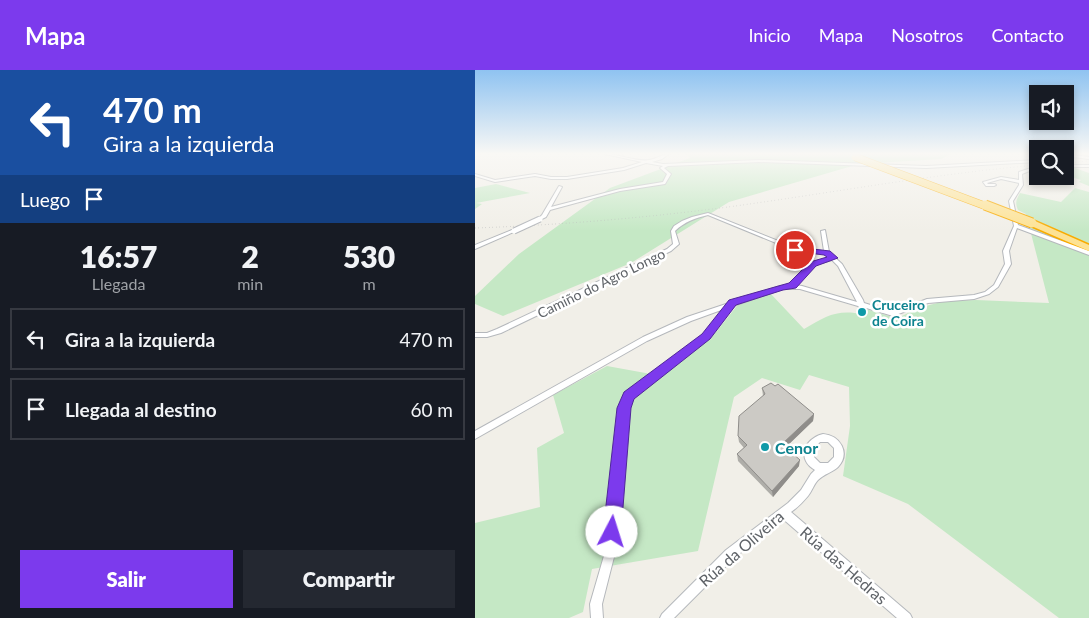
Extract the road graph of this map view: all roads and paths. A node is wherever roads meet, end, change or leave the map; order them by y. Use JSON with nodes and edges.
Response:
{"nodes":[{"id":1,"x":490,"y":180,"type":"edge"},
{"id":2,"x":505,"y":180,"type":"edge"},
{"id":3,"x":666,"y":180,"type":"edge"},
{"id":4,"x":921,"y":180,"type":"edge"},
{"id":5,"x":995,"y":180,"type":"edge"},
{"id":6,"x":1009,"y":180,"type":"edge"},
{"id":7,"x":1021,"y":182,"type":"joint"},
{"id":8,"x":994,"y":185,"type":"dead end"},
{"id":9,"x":559,"y":187,"type":"dead end"},
{"id":10,"x":548,"y":209,"type":"junction"},
{"id":11,"x":1035,"y":222,"type":"junction"},
{"id":12,"x":1016,"y":226,"type":"junction"},
{"id":13,"x":823,"y":231,"type":"dead end"},
{"id":14,"x":1089,"y":242,"type":"edge"},
{"id":15,"x":475,"y":247,"type":"edge"},
{"id":16,"x":1089,"y":248,"type":"edge"},
{"id":17,"x":827,"y":252,"type":"junction"},
{"id":18,"x":1089,"y":253,"type":"edge"},
{"id":19,"x":833,"y":258,"type":"junction"},
{"id":20,"x":792,"y":286,"type":"junction"},
{"id":21,"x":732,"y":303,"type":"junction"},
{"id":22,"x":861,"y":306,"type":"junction"},
{"id":23,"x":475,"y":334,"type":"edge"},
{"id":24,"x":475,"y":435,"type":"edge"},
{"id":25,"x":813,"y":463,"type":"junction"},
{"id":26,"x":826,"y":468,"type":"junction"},
{"id":27,"x":814,"y":477,"type":"junction"},
{"id":28,"x":783,"y":512,"type":"junction"},
{"id":29,"x":594,"y":616,"type":"edge"},
{"id":30,"x":666,"y":618,"type":"edge"},
{"id":31,"x":906,"y":618,"type":"edge"}],
"edges":[{"from":1,"to":2,"type":"street"},
{"from":3,"to":10,"type":"street"},
{"from":4,"to":11,"type":"highway","bridge":true},
{"from":5,"to":8,"type":"street"},
{"from":6,"to":7,"type":"street"},
{"from":7,"to":12,"type":"street"},
{"from":9,"to":10,"type":"street"},
{"from":10,"to":15,"type":"street","bridge":true},
{"from":11,"to":14,"type":"highway"},
{"from":11,"to":16,"type":"highway"},
{"from":12,"to":18,"type":"street"},
{"from":12,"to":22,"type":"street"},
{"from":13,"to":17,"type":"street"},
{"from":17,"to":19,"type":"street"},
{"from":17,"to":23,"type":"street","name":"Camiño do Agro Longo"},
{"from":19,"to":20,"type":"street"},
{"from":19,"to":22,"type":"street"},
{"from":20,"to":21,"type":"street"},
{"from":20,"to":22,"type":"street"},
{"from":21,"to":24,"type":"street"},
{"from":21,"to":29,"type":"street"},
{"from":25,"to":26,"type":"street"},
{"from":25,"to":26,"type":"street","name":"Rúa da Oliveira"},
{"from":25,"to":27,"type":"street","name":"Rúa da Oliveira"},
{"from":26,"to":27,"type":"street","name":"Rúa da Oliveira"},
{"from":27,"to":28,"type":"street","name":"Rúa da Oliveira"},
{"from":28,"to":30,"type":"street","name":"Rúa da Oliveira"},
{"from":28,"to":31,"type":"street","name":"Rúa das Hedras"}]}
